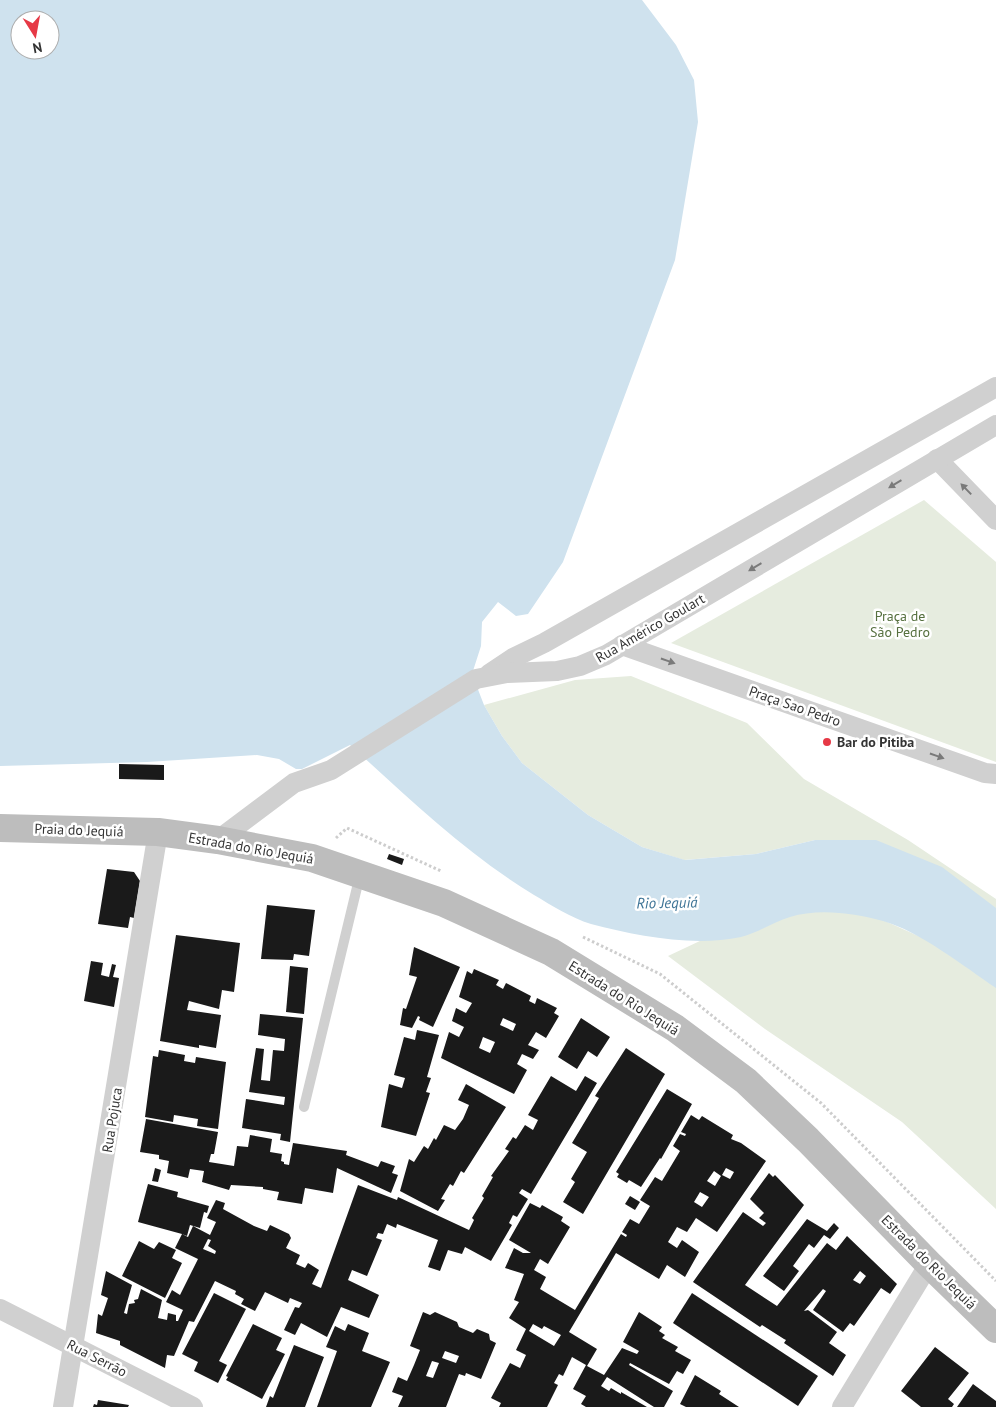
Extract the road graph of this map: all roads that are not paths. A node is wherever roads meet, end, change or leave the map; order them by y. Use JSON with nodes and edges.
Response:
{"nodes":[{"id":1,"x":996,"y":387,"type":"edge"},
{"id":2,"x":996,"y":424,"type":"edge"},
{"id":3,"x":937,"y":459,"type":"junction"},
{"id":4,"x":996,"y":520,"type":"edge"},
{"id":5,"x":622,"y":645,"type":"junction"},
{"id":6,"x":482,"y":677,"type":"junction"},
{"id":7,"x":992,"y":777,"type":"edge"},
{"id":8,"x":0,"y":828,"type":"edge"},
{"id":9,"x":158,"y":832,"type":"junction"},
{"id":10,"x":218,"y":840,"type":"junction"},
{"id":11,"x":360,"y":875,"type":"junction"},
{"id":12,"x":304,"y":1108,"type":"dead end"},
{"id":13,"x":929,"y":1264,"type":"junction"},
{"id":14,"x":0,"y":1309,"type":"edge"},
{"id":15,"x":996,"y":1329,"type":"edge"},
{"id":16,"x":73,"y":1347,"type":"junction"},
{"id":17,"x":63,"y":1407,"type":"edge"},
{"id":18,"x":193,"y":1407,"type":"edge"},
{"id":19,"x":842,"y":1407,"type":"edge"}],
"edges":[{"from":1,"to":6,"type":"street"},
{"from":2,"to":3,"type":"street","name":"Rua Américo Goulart"},
{"from":4,"to":3,"type":"street","one_way":true},
{"from":3,"to":5,"type":"street","name":"Rua Américo Goulart","one_way":true},
{"from":5,"to":6,"type":"street","name":"Rua Américo Goulart"},
{"from":5,"to":7,"type":"street","name":"Praça Sao Pedro","one_way":true},
{"from":6,"to":10,"type":"street","name":"Rua Américo Goulart"},
{"from":8,"to":9,"type":"main road","name":"Praia do Jequiá"},
{"from":9,"to":10,"type":"main road","name":"Estrada do Rio Jequiá"},
{"from":9,"to":16,"type":"street","name":"Rua Pojuca"},
{"from":10,"to":11,"type":"main road","name":"Estrada do Rio Jequiá"},
{"from":11,"to":12,"type":"lane"},
{"from":11,"to":13,"type":"main road","name":"Estrada do Rio Jequiá"},
{"from":13,"to":15,"type":"main road","name":"Estrada do Rio Jequiá"},
{"from":13,"to":19,"type":"street"},
{"from":14,"to":16,"type":"street","name":"Rua Serrão"},
{"from":16,"to":17,"type":"street","name":"Rua Pojuca"},
{"from":16,"to":18,"type":"street","name":"Rua Serrão"}]}
